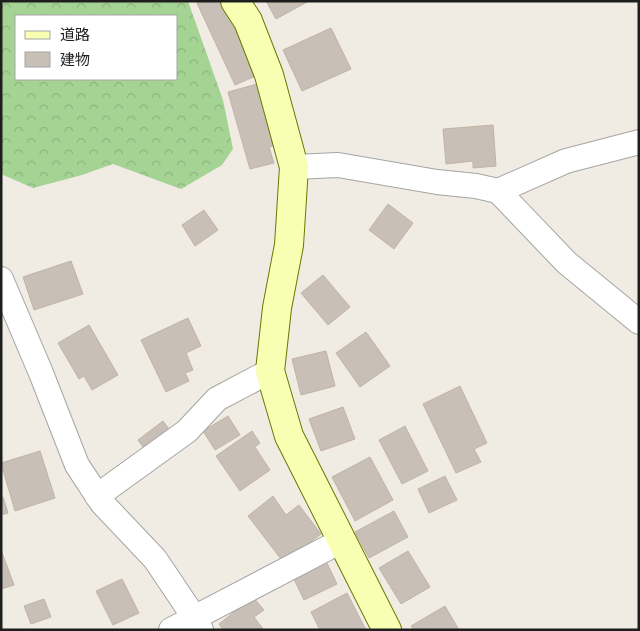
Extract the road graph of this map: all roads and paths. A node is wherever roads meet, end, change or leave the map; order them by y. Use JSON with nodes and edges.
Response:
{"nodes":[{"id":1,"x":235,"y":1,"type":"edge"},
{"id":2,"x":639,"y":142,"type":"edge"},
{"id":3,"x":294,"y":166,"type":"junction"},
{"id":4,"x":498,"y":191,"type":"junction"},
{"id":5,"x":1,"y":279,"type":"edge"},
{"id":6,"x":639,"y":322,"type":"edge"},
{"id":7,"x":270,"y":371,"type":"junction"},
{"id":8,"x":97,"y":496,"type":"junction"},
{"id":9,"x":341,"y":542,"type":"junction"},
{"id":10,"x":198,"y":624,"type":"edge"},
{"id":11,"x":171,"y":630,"type":"edge"},
{"id":12,"x":387,"y":630,"type":"edge"}],
"edges":[{"from":1,"to":3,"type":"street"},
{"from":2,"to":4,"type":"street"},
{"from":3,"to":4,"type":"street"},
{"from":3,"to":7,"type":"street"},
{"from":4,"to":6,"type":"street"},
{"from":5,"to":8,"type":"street"},
{"from":7,"to":8,"type":"street"},
{"from":7,"to":9,"type":"street"},
{"from":8,"to":10,"type":"street"},
{"from":9,"to":10,"type":"street"},
{"from":9,"to":12,"type":"street"},
{"from":10,"to":11,"type":"street"}]}
